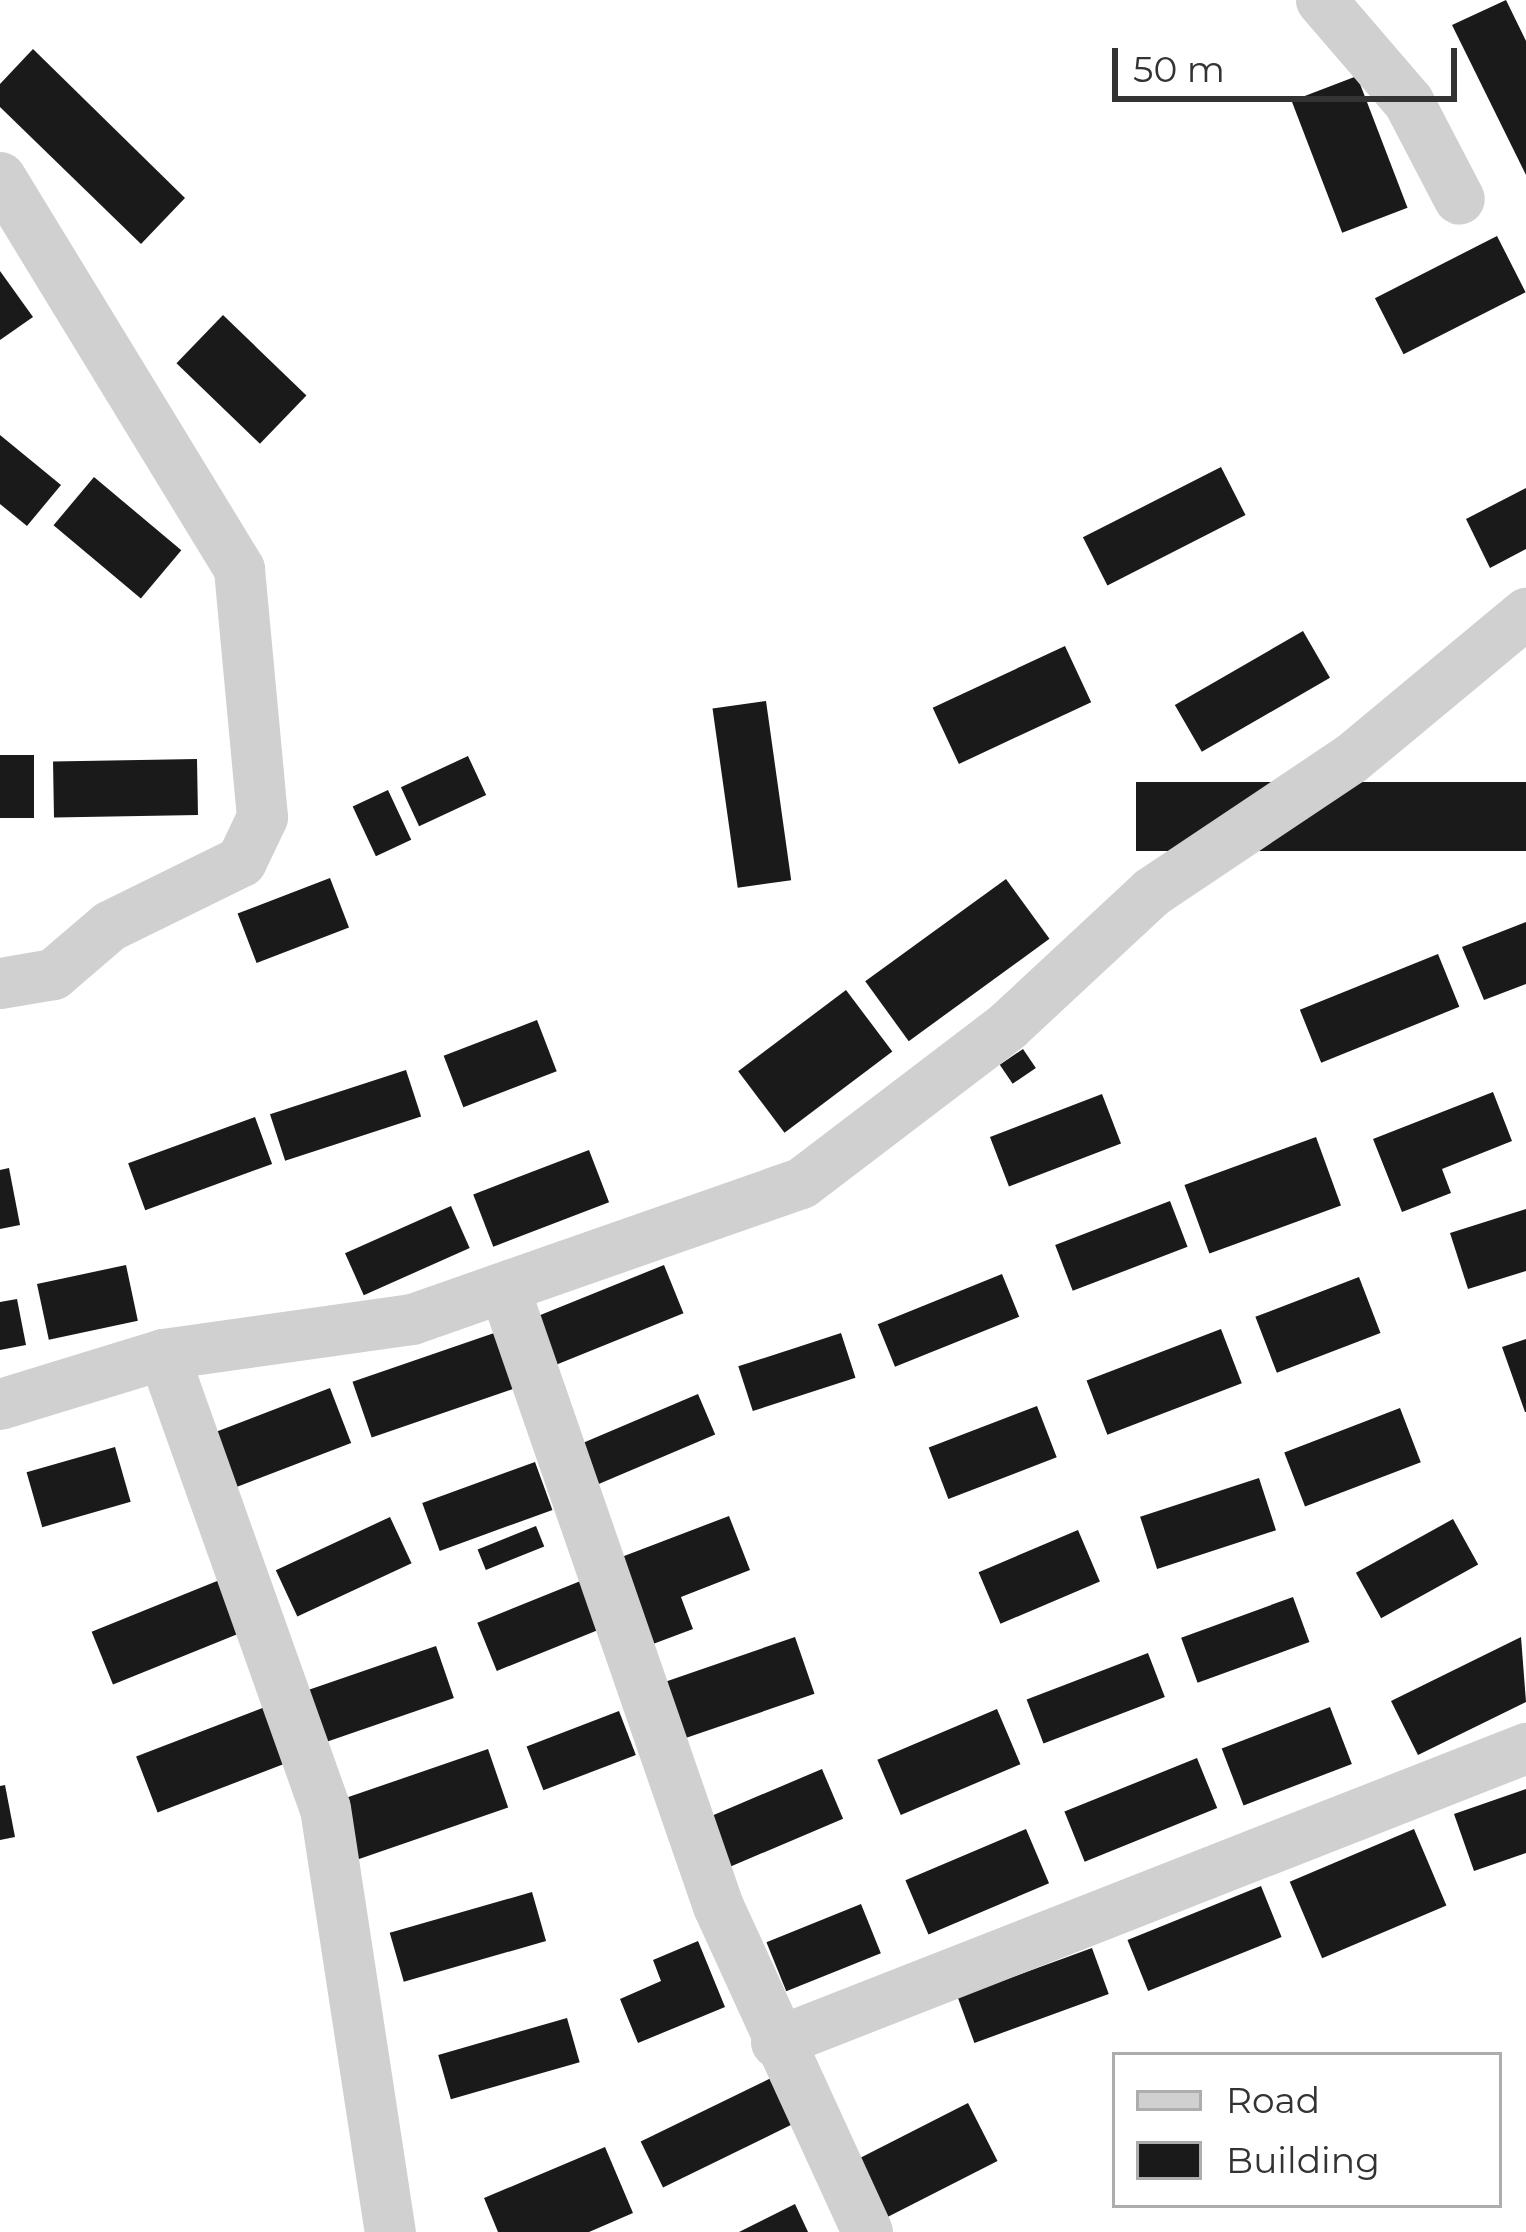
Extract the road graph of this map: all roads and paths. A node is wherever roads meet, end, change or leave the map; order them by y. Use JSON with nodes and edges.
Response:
{"nodes":[{"id":1,"x":1321,"y":0,"type":"edge"},
{"id":2,"x":0,"y":177,"type":"edge"},
{"id":3,"x":1459,"y":199,"type":"dead end"},
{"id":4,"x":1526,"y":613,"type":"edge"},
{"id":5,"x":0,"y":983,"type":"edge"},
{"id":6,"x":504,"y":1288,"type":"junction"},
{"id":7,"x":163,"y":1354,"type":"junction"},
{"id":8,"x":0,"y":1404,"type":"edge"},
{"id":9,"x":1526,"y":1748,"type":"edge"},
{"id":10,"x":776,"y":2042,"type":"junction"},
{"id":11,"x":390,"y":2232,"type":"edge"},
{"id":12,"x":867,"y":2232,"type":"edge"}],
"edges":[{"from":1,"to":3,"type":"street"},
{"from":2,"to":5,"type":"street"},
{"from":4,"to":6,"type":"street"},
{"from":6,"to":7,"type":"street"},
{"from":6,"to":10,"type":"street"},
{"from":7,"to":8,"type":"street"},
{"from":7,"to":11,"type":"street"},
{"from":9,"to":10,"type":"street"},
{"from":10,"to":12,"type":"street"}]}
